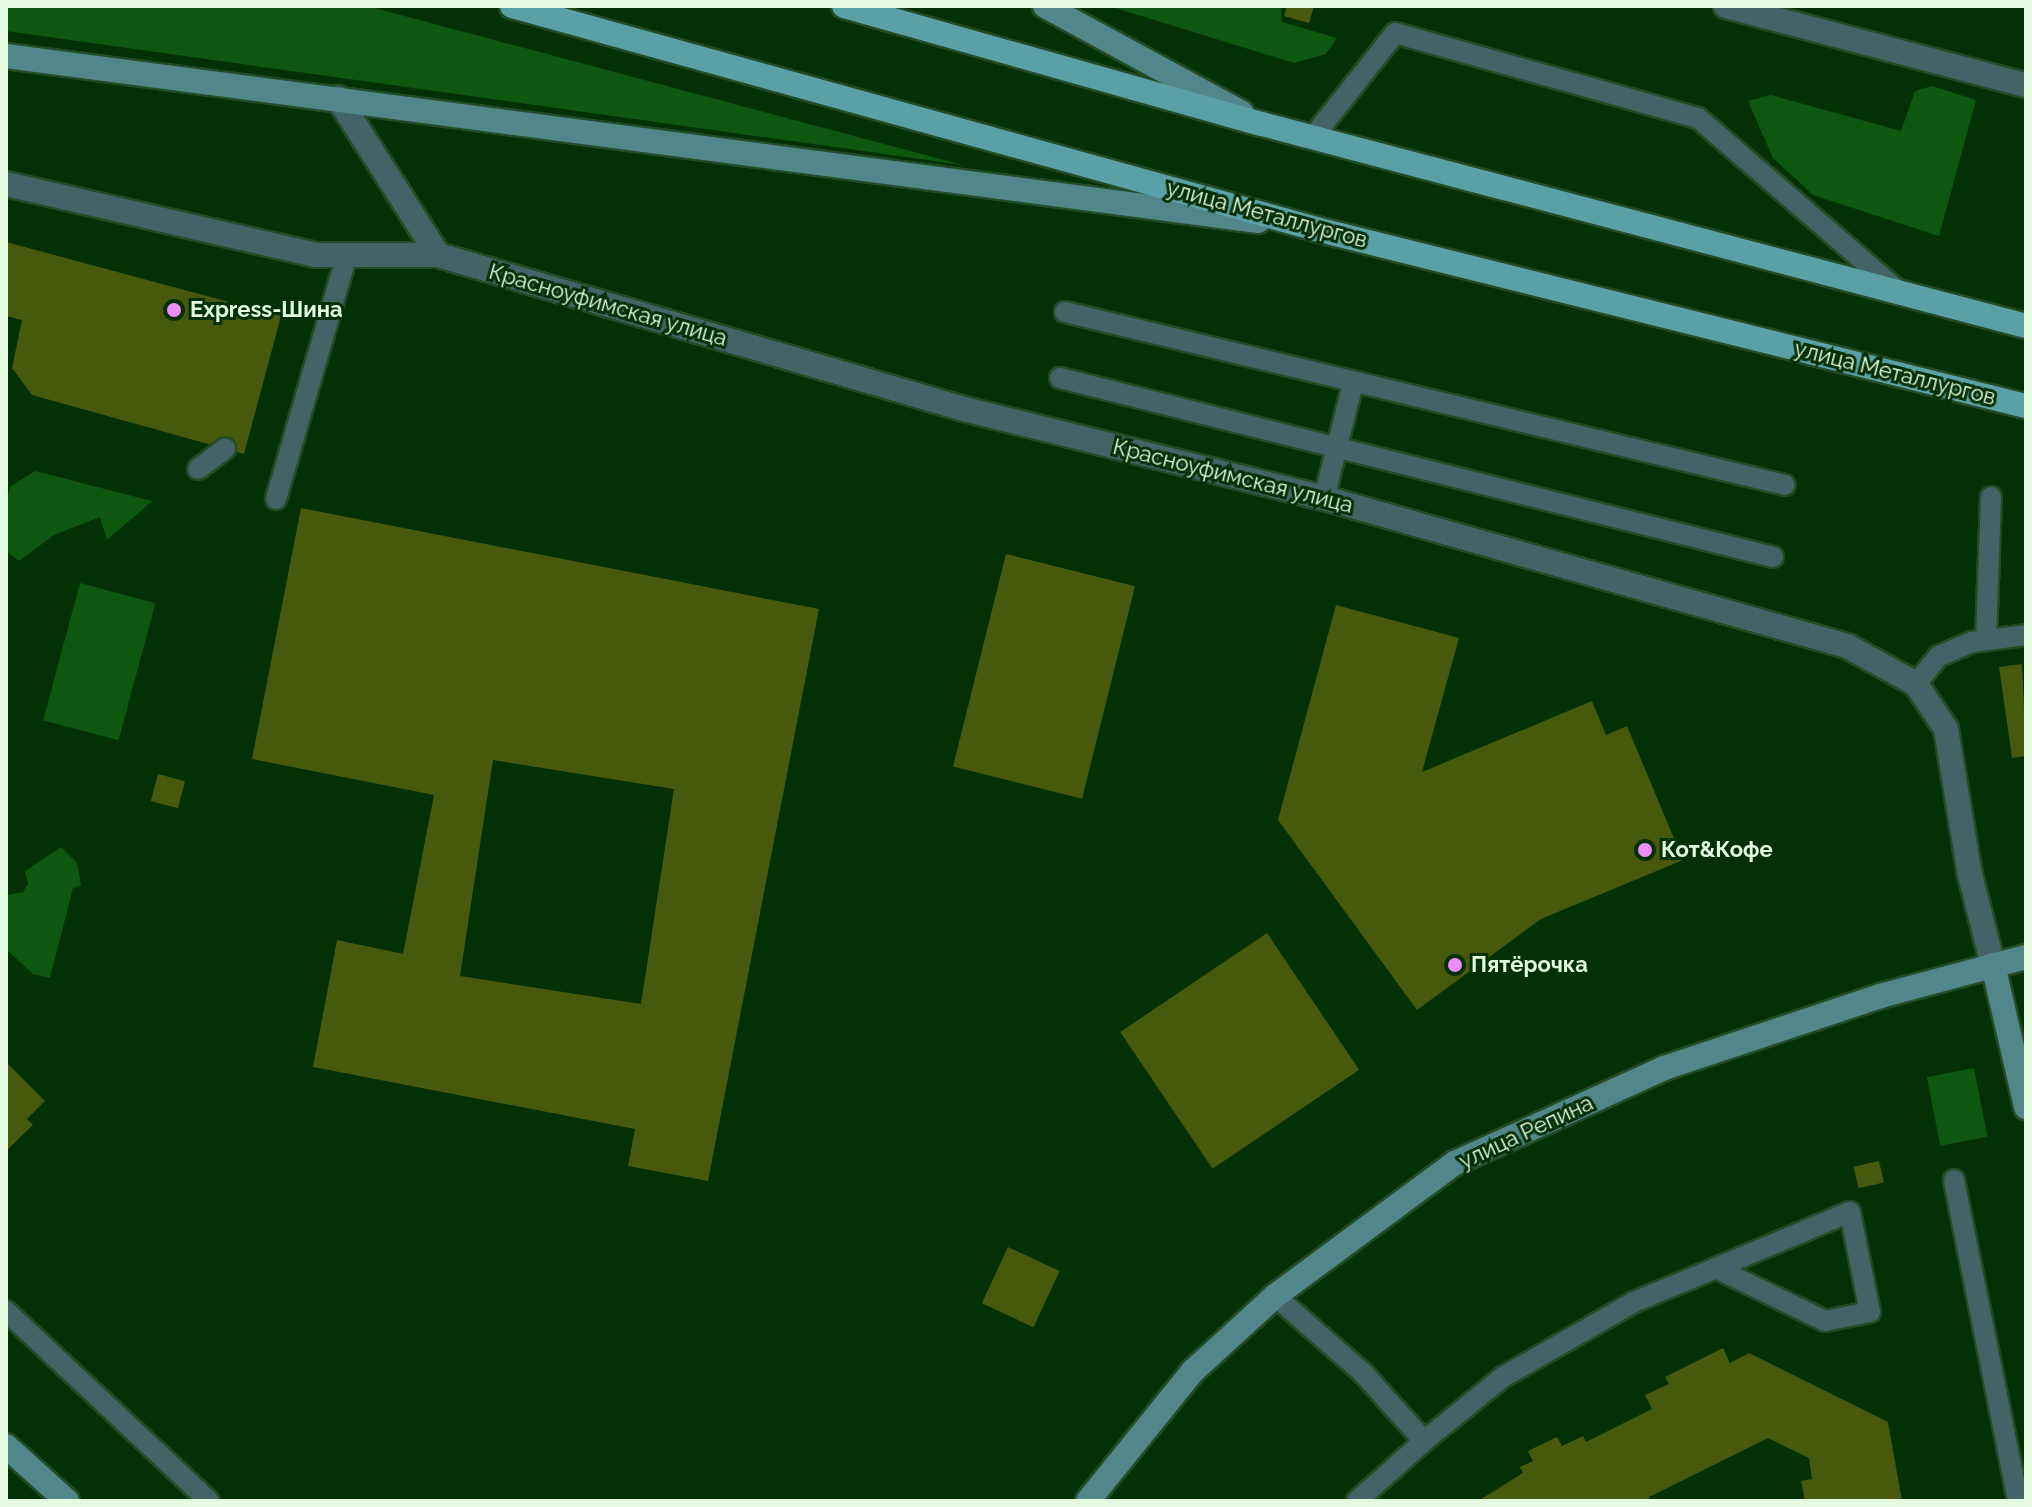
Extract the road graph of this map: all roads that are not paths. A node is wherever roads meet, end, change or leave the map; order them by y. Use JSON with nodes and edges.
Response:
{"nodes":[{"id":1,"x":512,"y":6,"type":"edge"},
{"id":2,"x":844,"y":6,"type":"edge"},
{"id":3,"x":1045,"y":6,"type":"edge"},
{"id":4,"x":1726,"y":6,"type":"edge"},
{"id":5,"x":6,"y":56,"type":"edge"},
{"id":6,"x":2026,"y":85,"type":"edge"},
{"id":7,"x":338,"y":98,"type":"junction"},
{"id":8,"x":1262,"y":124,"type":"junction"},
{"id":9,"x":1313,"y":137,"type":"junction"},
{"id":10,"x":6,"y":184,"type":"edge"},
{"id":11,"x":1316,"y":229,"type":"junction"},
{"id":12,"x":438,"y":255,"type":"junction"},
{"id":13,"x":346,"y":258,"type":"junction"},
{"id":14,"x":1896,"y":289,"type":"junction"},
{"id":15,"x":1065,"y":312,"type":"dead end"},
{"id":16,"x":2026,"y":326,"type":"edge"},
{"id":17,"x":1060,"y":378,"type":"dead end"},
{"id":18,"x":1353,"y":383,"type":"junction"},
{"id":19,"x":2026,"y":406,"type":"edge"},
{"id":20,"x":1335,"y":448,"type":"junction"},
{"id":21,"x":225,"y":449,"type":"dead end"},
{"id":22,"x":198,"y":469,"type":"dead end"},
{"id":23,"x":1785,"y":485,"type":"dead end"},
{"id":24,"x":1991,"y":497,"type":"dead end"},
{"id":25,"x":1324,"y":498,"type":"junction"},
{"id":26,"x":276,"y":499,"type":"dead end"},
{"id":27,"x":1773,"y":557,"type":"dead end"},
{"id":28,"x":2026,"y":635,"type":"edge"},
{"id":29,"x":1986,"y":640,"type":"junction"},
{"id":30,"x":1916,"y":684,"type":"junction"},
{"id":31,"x":2026,"y":957,"type":"edge"},
{"id":32,"x":1993,"y":965,"type":"junction"},
{"id":33,"x":2026,"y":1107,"type":"edge"},
{"id":34,"x":1954,"y":1180,"type":"dead end"},
{"id":35,"x":1716,"y":1268,"type":"junction"},
{"id":36,"x":1275,"y":1296,"type":"junction"},
{"id":37,"x":6,"y":1311,"type":"edge"},
{"id":38,"x":1424,"y":1441,"type":"junction"},
{"id":39,"x":6,"y":1446,"type":"edge"},
{"id":40,"x":67,"y":1501,"type":"edge"},
{"id":41,"x":209,"y":1501,"type":"edge"},
{"id":42,"x":1088,"y":1501,"type":"edge"},
{"id":43,"x":1357,"y":1501,"type":"edge"},
{"id":44,"x":2018,"y":1501,"type":"edge"}],
"edges":[{"from":1,"to":11,"type":"main road","name":"улица Металлургов"},
{"from":2,"to":8,"type":"main road"},
{"from":3,"to":8,"type":"street"},
{"from":4,"to":6,"type":"street"},
{"from":5,"to":7,"type":"street"},
{"from":7,"to":11,"type":"street"},
{"from":7,"to":12,"type":"street"},
{"from":8,"to":9,"type":"main road"},
{"from":9,"to":14,"type":"main road"},
{"from":9,"to":14,"type":"lane"},
{"from":10,"to":13,"type":"street","name":"Красноуфимская улица"},
{"from":11,"to":19,"type":"main road","name":"улица Металлургов"},
{"from":12,"to":13,"type":"street","name":"Красноуфимская улица"},
{"from":12,"to":25,"type":"street","name":"Красноуфимская улица"},
{"from":13,"to":26,"type":"lane"},
{"from":14,"to":16,"type":"main road"},
{"from":15,"to":18,"type":"lane"},
{"from":17,"to":20,"type":"lane"},
{"from":18,"to":20,"type":"lane"},
{"from":18,"to":23,"type":"lane"},
{"from":20,"to":25,"type":"lane"},
{"from":20,"to":27,"type":"lane"},
{"from":21,"to":22,"type":"lane"},
{"from":24,"to":29,"type":"lane"},
{"from":25,"to":30,"type":"street","name":"Красноуфимская улица"},
{"from":28,"to":29,"type":"lane"},
{"from":29,"to":30,"type":"lane"},
{"from":30,"to":32,"type":"street","name":"Красноуфимская улица"},
{"from":31,"to":32,"type":"street","name":"улица Репина"},
{"from":32,"to":33,"type":"street"},
{"from":32,"to":36,"type":"street","name":"улица Репина"},
{"from":34,"to":44,"type":"lane"},
{"from":35,"to":35,"type":"lane"},
{"from":35,"to":38,"type":"lane"},
{"from":36,"to":38,"type":"lane"},
{"from":36,"to":42,"type":"street","name":"улица Репина"},
{"from":37,"to":41,"type":"lane"},
{"from":38,"to":43,"type":"lane"},
{"from":39,"to":40,"type":"street"}]}
